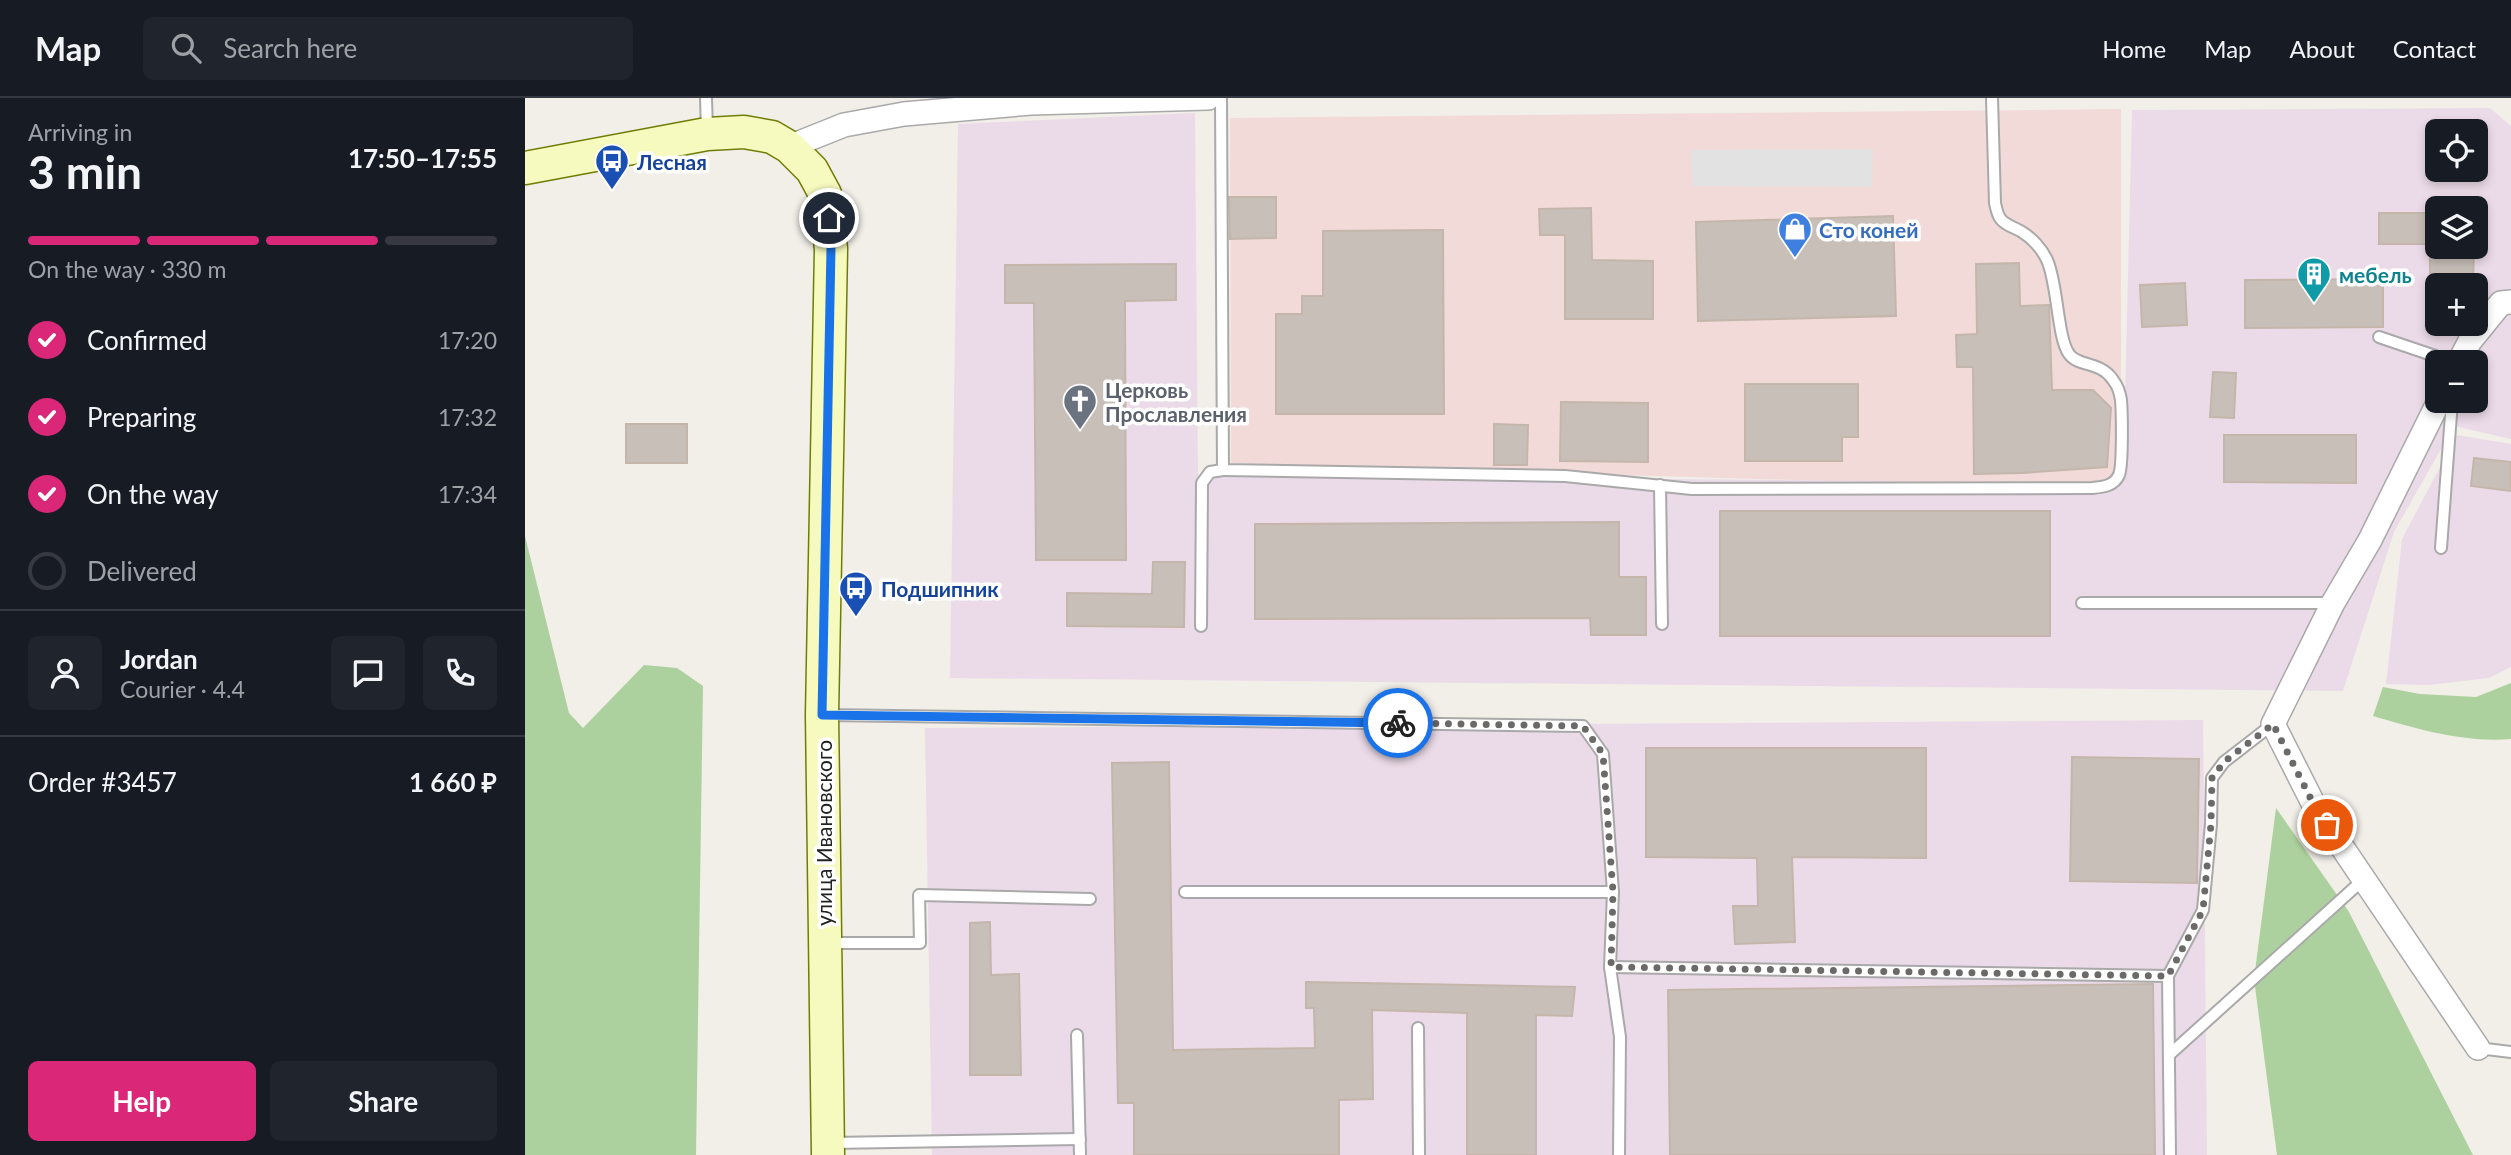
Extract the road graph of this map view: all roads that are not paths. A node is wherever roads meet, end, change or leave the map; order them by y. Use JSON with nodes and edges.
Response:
{"nodes":[{"id":1,"x":706,"y":98,"type":"edge"},
{"id":2,"x":1207,"y":98,"type":"edge"},
{"id":3,"x":1221,"y":98,"type":"edge"},
{"id":4,"x":1992,"y":98,"type":"edge"},
{"id":5,"x":1031,"y":100,"type":"edge"},
{"id":6,"x":707,"y":134,"type":"junction"},
{"id":7,"x":789,"y":147,"type":"junction"},
{"id":8,"x":525,"y":168,"type":"edge"},
{"id":9,"x":2511,"y":302,"type":"edge"},
{"id":10,"x":2379,"y":337,"type":"dead end"},
{"id":11,"x":2465,"y":350,"type":"edge"},
{"id":12,"x":2425,"y":353,"type":"edge"},
{"id":13,"x":2433,"y":413,"type":"edge"},
{"id":14,"x":2451,"y":413,"type":"edge"},
{"id":15,"x":1223,"y":470,"type":"junction"},
{"id":16,"x":1660,"y":485,"type":"junction"},
{"id":17,"x":2441,"y":548,"type":"dead end"},
{"id":18,"x":2082,"y":603,"type":"dead end"},
{"id":19,"x":2333,"y":603,"type":"junction"},
{"id":20,"x":1662,"y":624,"type":"dead end"},
{"id":21,"x":1201,"y":626,"type":"dead end"},
{"id":22,"x":822,"y":715,"type":"junction"},
{"id":23,"x":2273,"y":724,"type":"junction"},
{"id":24,"x":2364,"y":879,"type":"junction"},
{"id":25,"x":1185,"y":892,"type":"dead end"},
{"id":26,"x":1613,"y":892,"type":"junction"},
{"id":27,"x":1090,"y":899,"type":"dead end"},
{"id":28,"x":824,"y":943,"type":"junction"},
{"id":29,"x":1611,"y":967,"type":"junction"},
{"id":30,"x":2168,"y":976,"type":"junction"},
{"id":31,"x":1418,"y":1028,"type":"dead end"},
{"id":32,"x":1077,"y":1035,"type":"dead end"},
{"id":33,"x":2479,"y":1048,"type":"joint"},
{"id":34,"x":2511,"y":1052,"type":"edge"},
{"id":35,"x":2169,"y":1055,"type":"junction"},
{"id":36,"x":1080,"y":1139,"type":"junction"},
{"id":37,"x":828,"y":1149,"type":"edge"},
{"id":38,"x":1080,"y":1155,"type":"edge"},
{"id":39,"x":1419,"y":1155,"type":"edge"},
{"id":40,"x":1619,"y":1155,"type":"edge"},
{"id":41,"x":2170,"y":1155,"type":"edge"}],
"edges":[{"from":1,"to":6,"type":"lane"},
{"from":2,"to":5,"type":"street"},
{"from":3,"to":15,"type":"lane"},
{"from":4,"to":16,"type":"lane"},
{"from":5,"to":7,"type":"street"},
{"from":6,"to":7,"type":"main road"},
{"from":6,"to":8,"type":"main road"},
{"from":7,"to":22,"type":"main road","name":"улица Ивановского"},
{"from":9,"to":11,"type":"street"},
{"from":10,"to":12,"type":"lane"},
{"from":13,"to":19,"type":"street"},
{"from":14,"to":17,"type":"lane"},
{"from":15,"to":16,"type":"lane"},
{"from":15,"to":21,"type":"lane"},
{"from":16,"to":20,"type":"lane"},
{"from":18,"to":19,"type":"lane"},
{"from":19,"to":23,"type":"street"},
{"from":22,"to":26,"type":"lane"},
{"from":22,"to":28,"type":"main road","name":"улица Ивановского"},
{"from":23,"to":24,"type":"street"},
{"from":23,"to":30,"type":"lane"},
{"from":24,"to":33,"type":"street"},
{"from":24,"to":35,"type":"lane"},
{"from":25,"to":26,"type":"lane"},
{"from":26,"to":29,"type":"lane"},
{"from":27,"to":28,"type":"lane"},
{"from":28,"to":37,"type":"main road","name":"улица Ивановского"},
{"from":29,"to":30,"type":"lane"},
{"from":29,"to":40,"type":"lane"},
{"from":30,"to":35,"type":"lane"},
{"from":31,"to":39,"type":"lane"},
{"from":32,"to":36,"type":"lane"},
{"from":33,"to":34,"type":"lane"},
{"from":35,"to":41,"type":"lane"},
{"from":36,"to":37,"type":"lane"},
{"from":36,"to":38,"type":"lane"}]}
